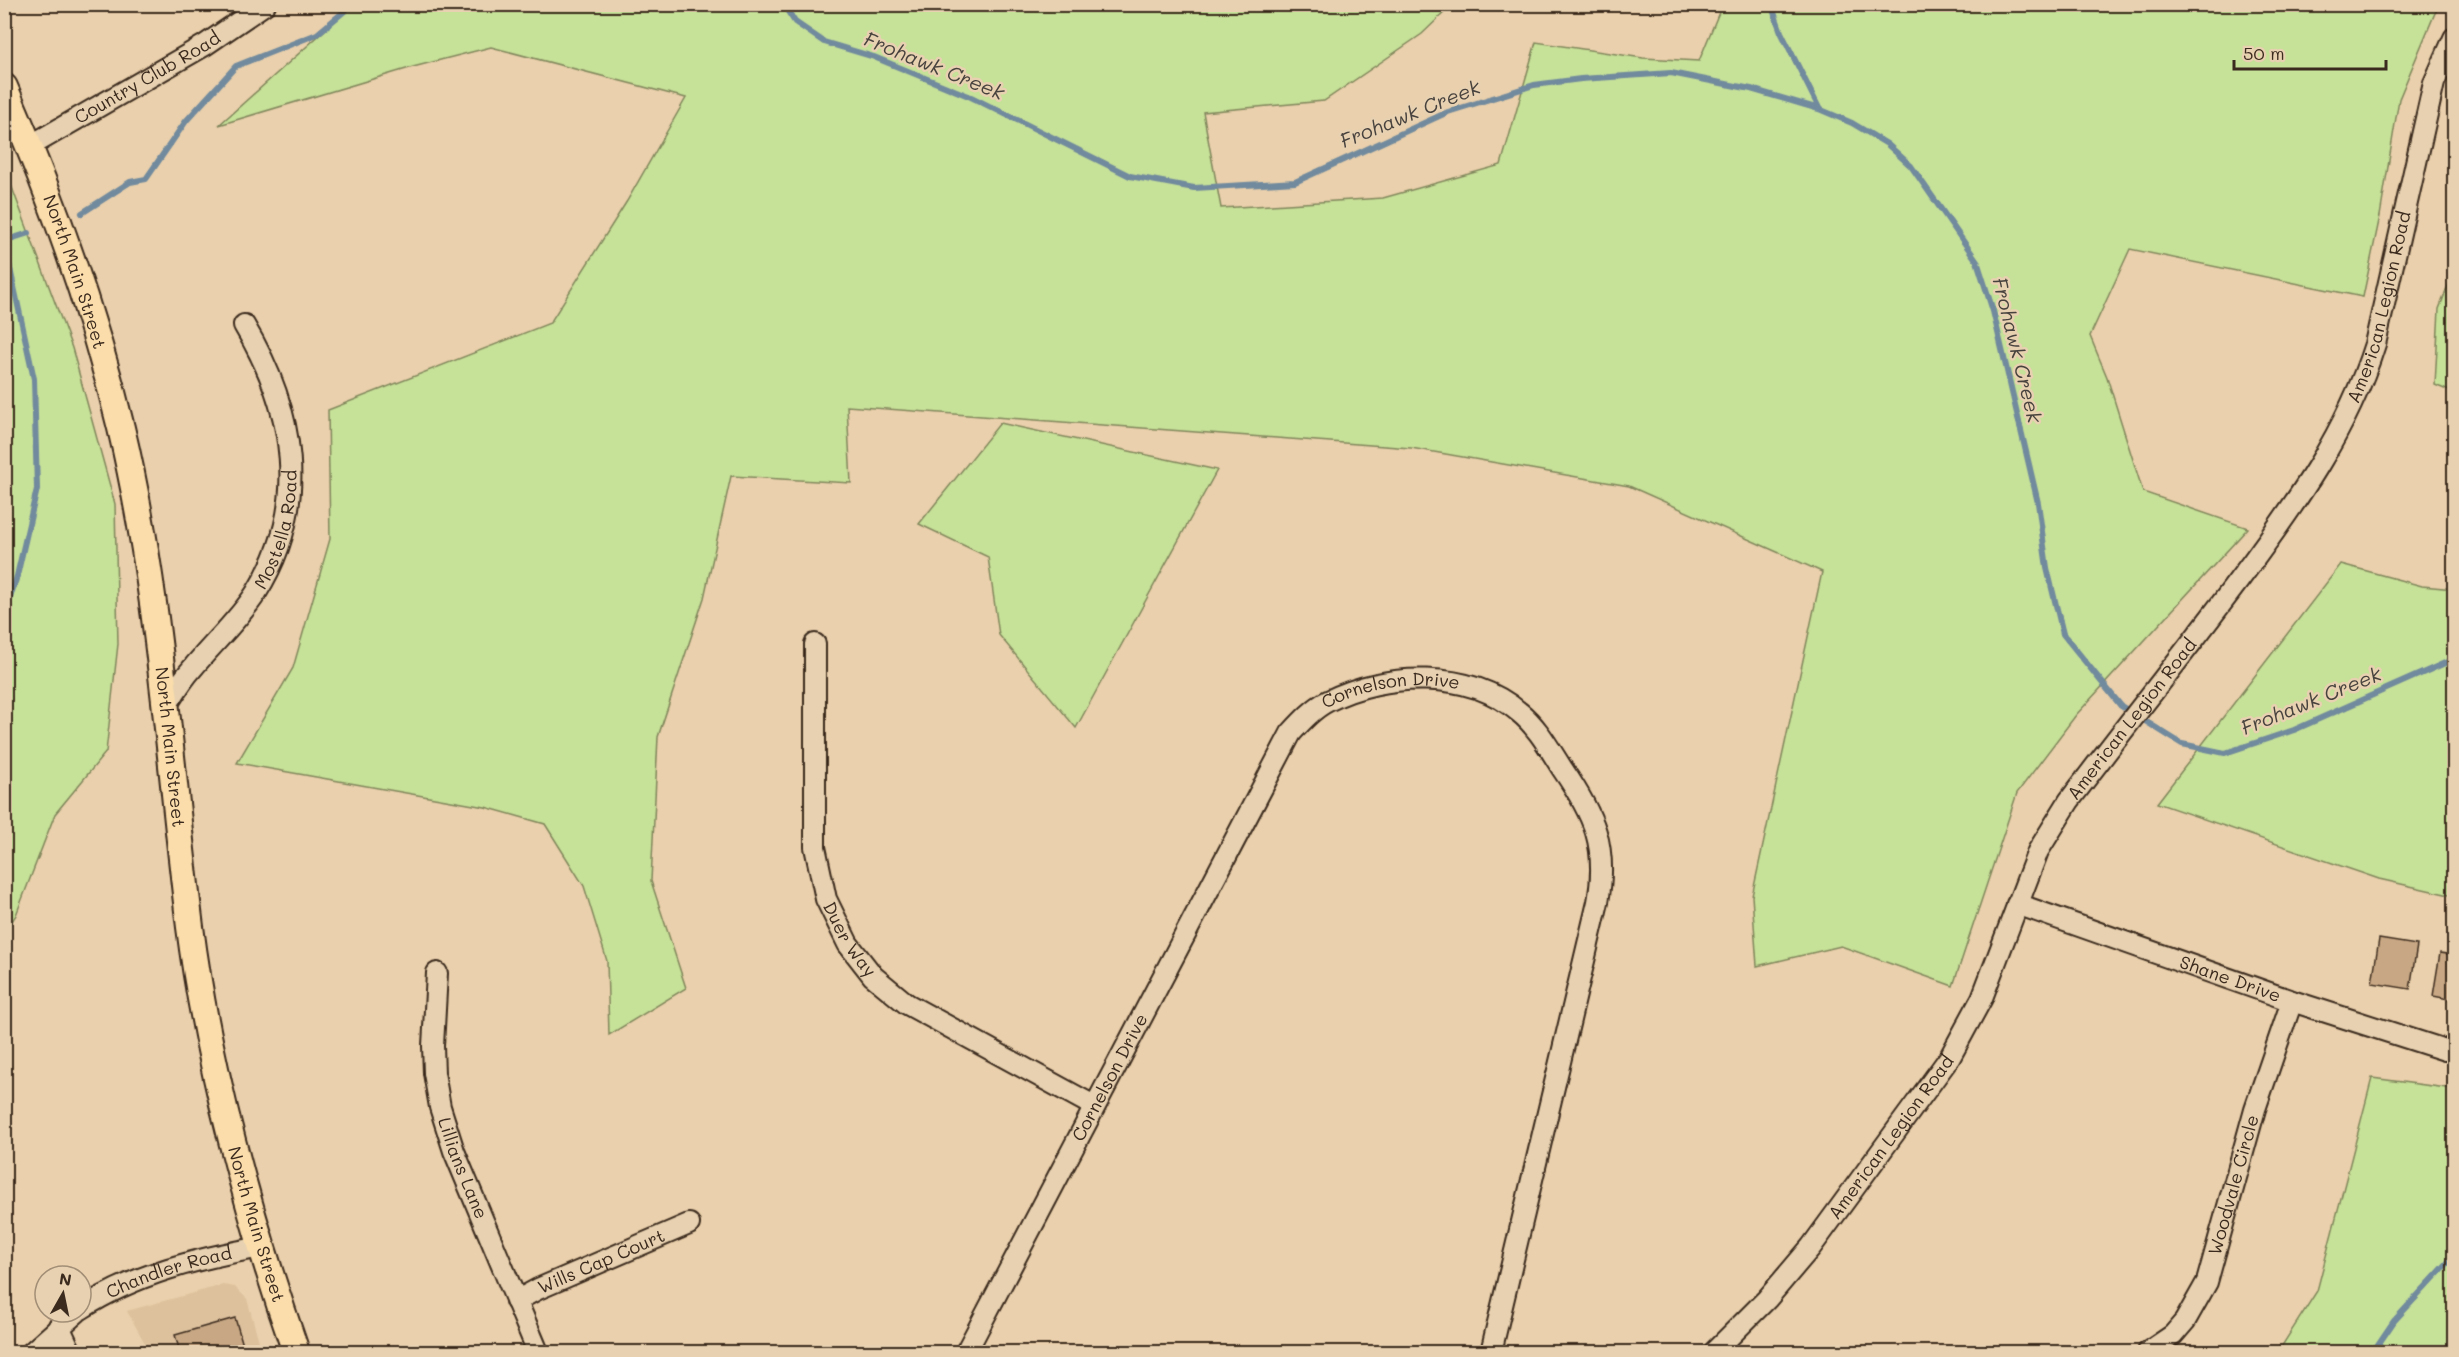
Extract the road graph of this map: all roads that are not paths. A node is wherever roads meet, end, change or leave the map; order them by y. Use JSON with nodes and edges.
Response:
{"nodes":[{"id":1,"x":265,"y":4,"type":"edge"},
{"id":2,"x":2454,"y":39,"type":"edge"},
{"id":3,"x":4,"y":87,"type":"edge"},
{"id":4,"x":30,"y":146,"type":"junction"},
{"id":5,"x":244,"y":325,"type":"dead end"},
{"id":6,"x":815,"y":644,"type":"dead end"},
{"id":7,"x":165,"y":707,"type":"junction"},
{"id":8,"x":2018,"y":904,"type":"junction"},
{"id":9,"x":437,"y":973,"type":"dead end"},
{"id":10,"x":2292,"y":1001,"type":"junction"},
{"id":11,"x":2445,"y":1050,"type":"dead end"},
{"id":12,"x":1094,"y":1106,"type":"junction"},
{"id":13,"x":689,"y":1224,"type":"dead end"},
{"id":14,"x":262,"y":1247,"type":"junction"},
{"id":15,"x":516,"y":1301,"type":"junction"},
{"id":16,"x":93,"y":1302,"type":"edge"},
{"id":17,"x":62,"y":1324,"type":"edge"},
{"id":18,"x":59,"y":1326,"type":"junction"},
{"id":19,"x":32,"y":1353,"type":"edge"},
{"id":20,"x":71,"y":1353,"type":"edge"},
{"id":21,"x":297,"y":1353,"type":"edge"},
{"id":22,"x":538,"y":1353,"type":"edge"},
{"id":23,"x":966,"y":1353,"type":"edge"},
{"id":24,"x":1491,"y":1353,"type":"edge"},
{"id":25,"x":1714,"y":1353,"type":"edge"},
{"id":26,"x":2148,"y":1353,"type":"edge"}],
"edges":[{"from":1,"to":4,"type":"street","name":"Country Club Road"},
{"from":2,"to":8,"type":"street","name":"American Legion Road"},
{"from":3,"to":4,"type":"main road","name":"North Main Street"},
{"from":4,"to":7,"type":"main road","name":"North Main Street"},
{"from":5,"to":7,"type":"street","name":"Mostella Road"},
{"from":6,"to":12,"type":"street","name":"Duer Way"},
{"from":7,"to":14,"type":"main road","name":"North Main Street"},
{"from":8,"to":10,"type":"street","name":"Shane Drive"},
{"from":8,"to":25,"type":"street","name":"American Legion Road"},
{"from":9,"to":15,"type":"street","name":"Lillians Lane"},
{"from":10,"to":11,"type":"street","name":"Shane Drive"},
{"from":10,"to":26,"type":"street","name":"Woodvale Circle"},
{"from":12,"to":23,"type":"street","name":"Cornelson Drive"},
{"from":12,"to":24,"type":"street","name":"Cornelson Drive"},
{"from":13,"to":15,"type":"street","name":"Wills Cap Court"},
{"from":14,"to":16,"type":"street","name":"Chandler Road"},
{"from":14,"to":21,"type":"main road","name":"North Main Street"},
{"from":15,"to":22,"type":"street","name":"Lillians Lane"},
{"from":17,"to":18,"type":"street"},
{"from":18,"to":19,"type":"street"},
{"from":18,"to":20,"type":"street"}]}
